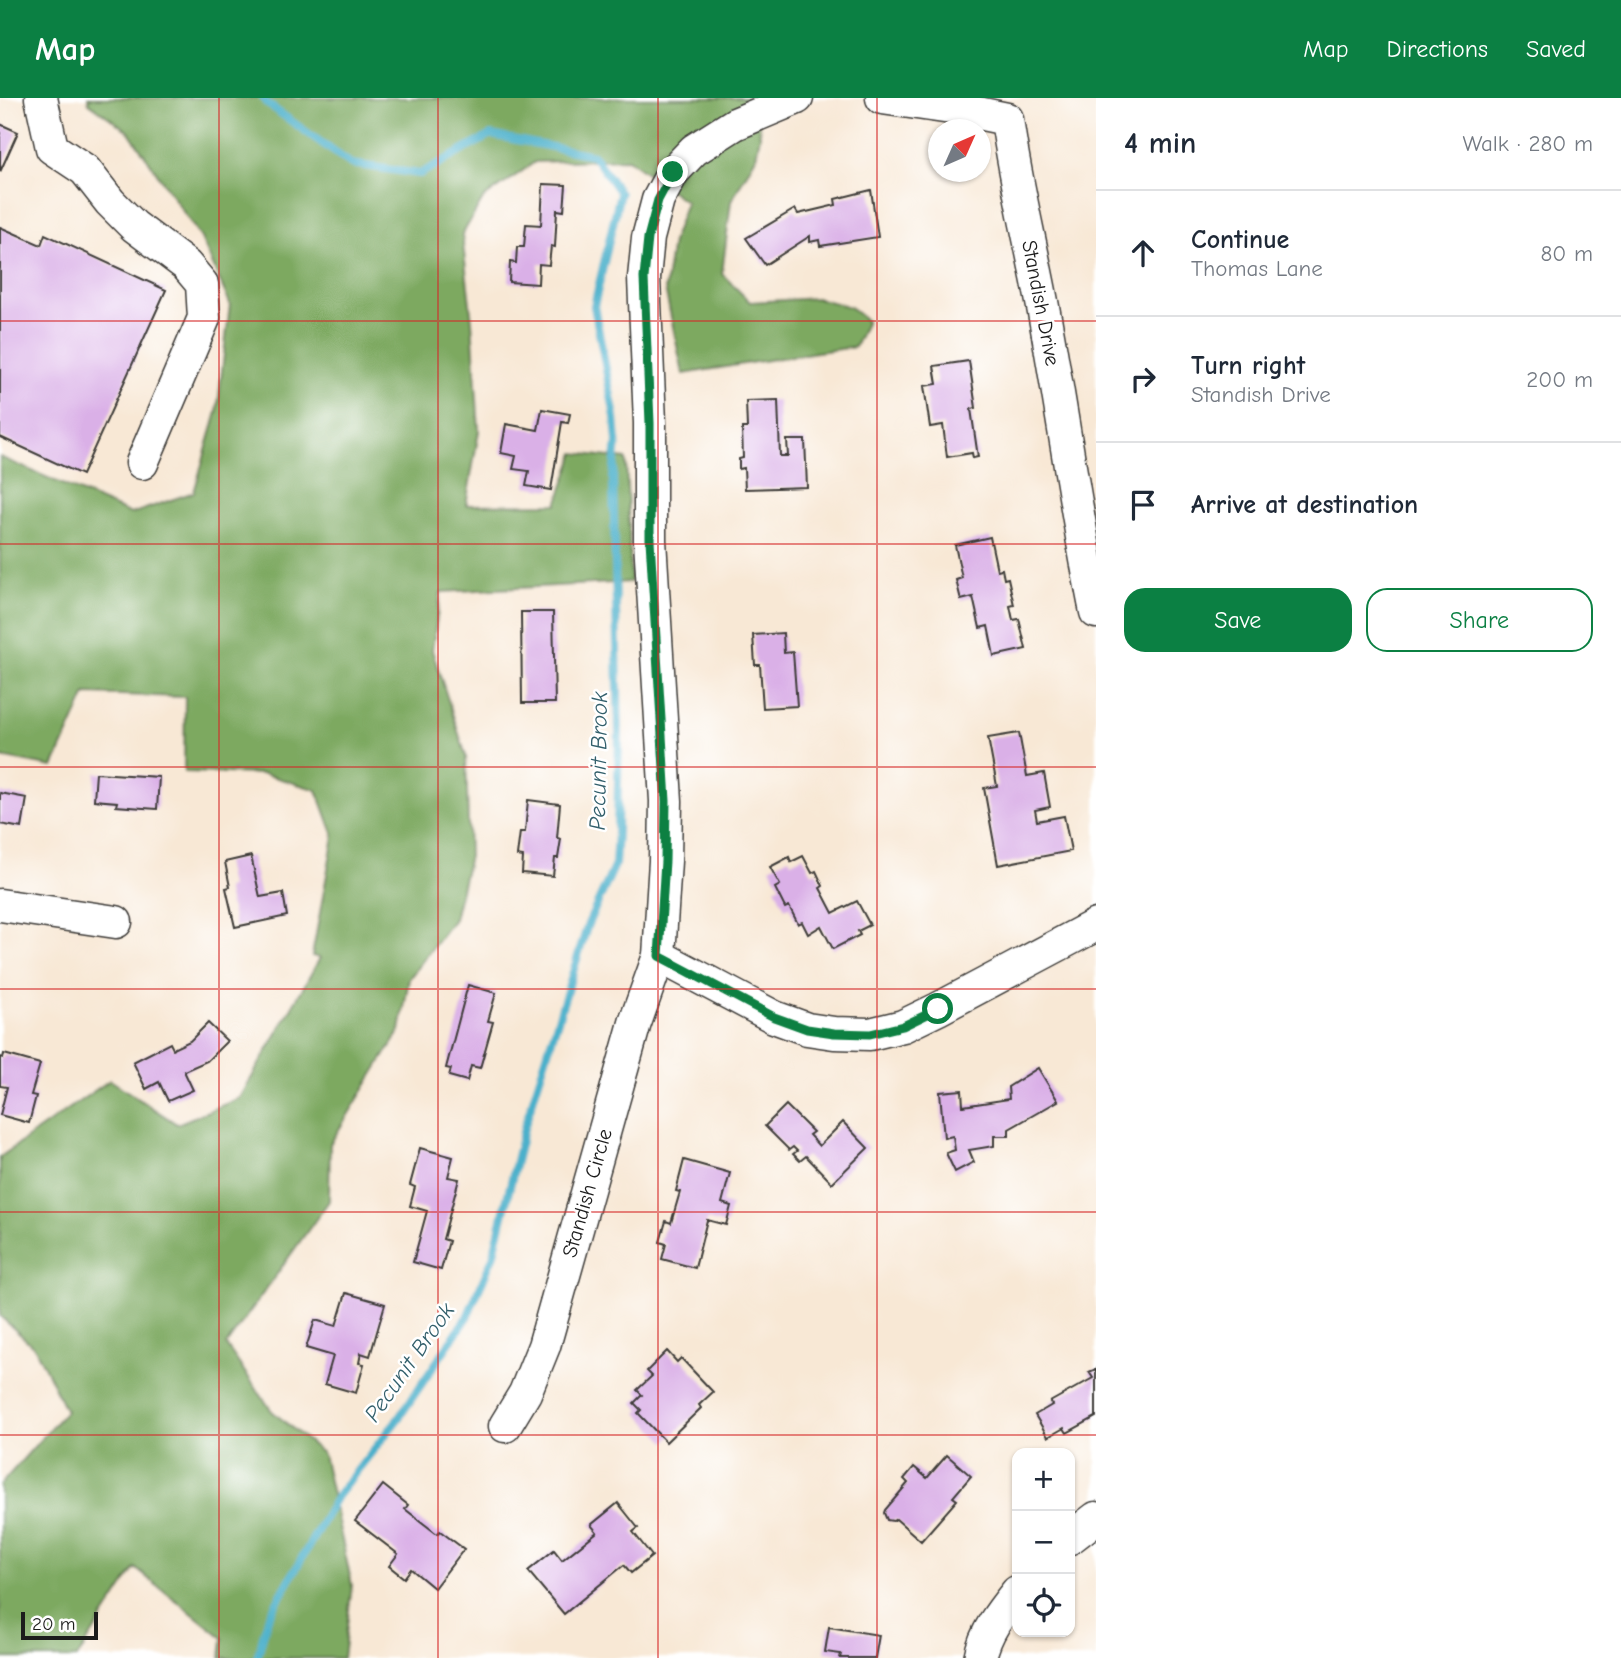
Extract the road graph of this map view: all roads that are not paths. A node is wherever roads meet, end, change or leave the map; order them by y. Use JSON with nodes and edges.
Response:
{"nodes":[{"id":1,"x":41,"y":98,"type":"edge"},
{"id":2,"x":796,"y":98,"type":"edge"},
{"id":3,"x":882,"y":98,"type":"edge"},
{"id":4,"x":1004,"y":108,"type":"edge"},
{"id":5,"x":142,"y":463,"type":"dead end"},
{"id":6,"x":1096,"y":612,"type":"edge"},
{"id":7,"x":0,"y":905,"type":"edge"},
{"id":8,"x":116,"y":922,"type":"dead end"},
{"id":9,"x":1096,"y":925,"type":"edge"},
{"id":10,"x":659,"y":956,"type":"junction"},
{"id":11,"x":505,"y":1426,"type":"dead end"},
{"id":12,"x":1096,"y":1518,"type":"edge"},
{"id":13,"x":1075,"y":1534,"type":"edge"},
{"id":14,"x":1012,"y":1598,"type":"edge"},
{"id":15,"x":980,"y":1658,"type":"edge"}],
"edges":[{"from":1,"to":5,"type":"street"},
{"from":2,"to":10,"type":"street"},
{"from":3,"to":4,"type":"street","name":"Standish Drive"},
{"from":4,"to":6,"type":"street","name":"Standish Drive"},
{"from":7,"to":8,"type":"street"},
{"from":9,"to":10,"type":"street"},
{"from":10,"to":11,"type":"street","name":"Standish Circle"},
{"from":12,"to":13,"type":"street"},
{"from":14,"to":15,"type":"street"}]}
